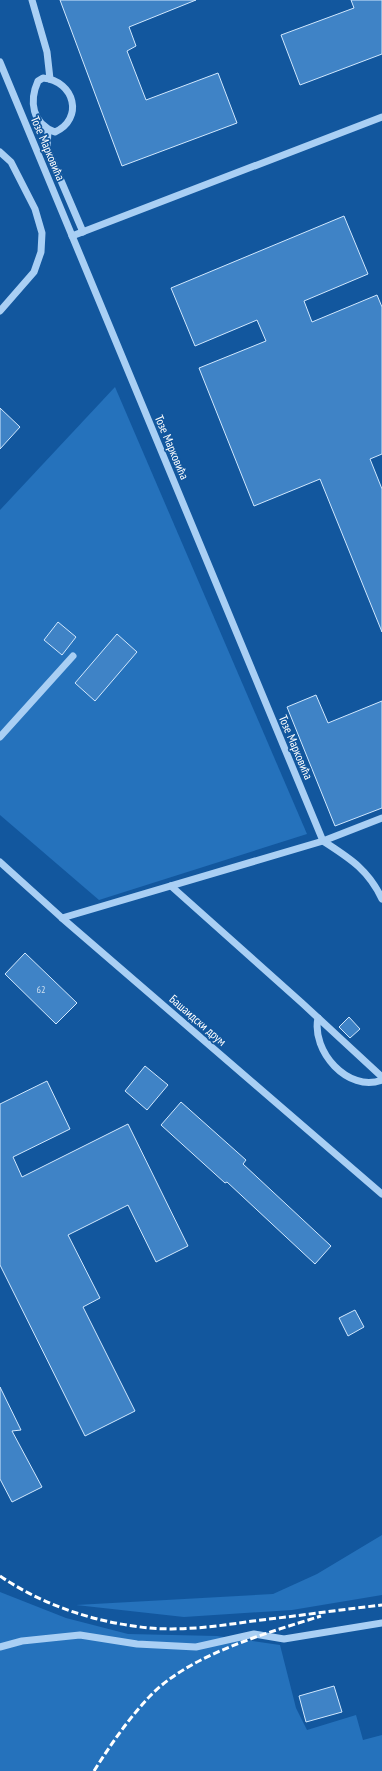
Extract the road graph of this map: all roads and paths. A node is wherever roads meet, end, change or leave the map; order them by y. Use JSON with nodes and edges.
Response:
{"nodes":[{"id":1,"x":32,"y":0,"type":"edge"},
{"id":2,"x":0,"y":62,"type":"edge"},
{"id":3,"x":50,"y":79,"type":"junction"},
{"id":4,"x":382,"y":117,"type":"edge"},
{"id":5,"x":48,"y":130,"type":"junction"},
{"id":6,"x":0,"y":152,"type":"edge"},
{"id":7,"x":83,"y":232,"type":"junction"},
{"id":8,"x":72,"y":236,"type":"junction"},
{"id":9,"x":0,"y":311,"type":"edge"},
{"id":10,"x":73,"y":656,"type":"dead end"},
{"id":11,"x":0,"y":737,"type":"edge"},
{"id":12,"x":382,"y":818,"type":"edge"},
{"id":13,"x":323,"y":841,"type":"junction"},
{"id":14,"x":0,"y":862,"type":"edge"},
{"id":15,"x":171,"y":886,"type":"junction"},
{"id":16,"x":382,"y":899,"type":"edge"},
{"id":17,"x":62,"y":918,"type":"junction"},
{"id":18,"x":318,"y":1018,"type":"junction"},
{"id":19,"x":382,"y":1078,"type":"edge"},
{"id":20,"x":382,"y":1194,"type":"edge"},
{"id":21,"x":382,"y":1623,"type":"edge"},
{"id":22,"x":0,"y":1647,"type":"edge"}],
"edges":[{"from":1,"to":3,"type":"street"},
{"from":2,"to":8,"type":"street","name":"Тозе Марковића"},
{"from":3,"to":5,"type":"street"},
{"from":3,"to":5,"type":"street"},
{"from":4,"to":7,"type":"street"},
{"from":5,"to":7,"type":"street"},
{"from":6,"to":9,"type":"street"},
{"from":7,"to":8,"type":"street"},
{"from":8,"to":13,"type":"street","name":"Тозе Марковића"},
{"from":10,"to":11,"type":"street"},
{"from":12,"to":13,"type":"street"},
{"from":13,"to":15,"type":"street"},
{"from":13,"to":16,"type":"street"},
{"from":14,"to":17,"type":"street","name":"Башаидски друм"},
{"from":15,"to":17,"type":"street"},
{"from":15,"to":18,"type":"street"},
{"from":17,"to":20,"type":"street","name":"Башаидски друм"},
{"from":18,"to":19,"type":"street"},
{"from":18,"to":19,"type":"street"},
{"from":21,"to":22,"type":"street"}]}
